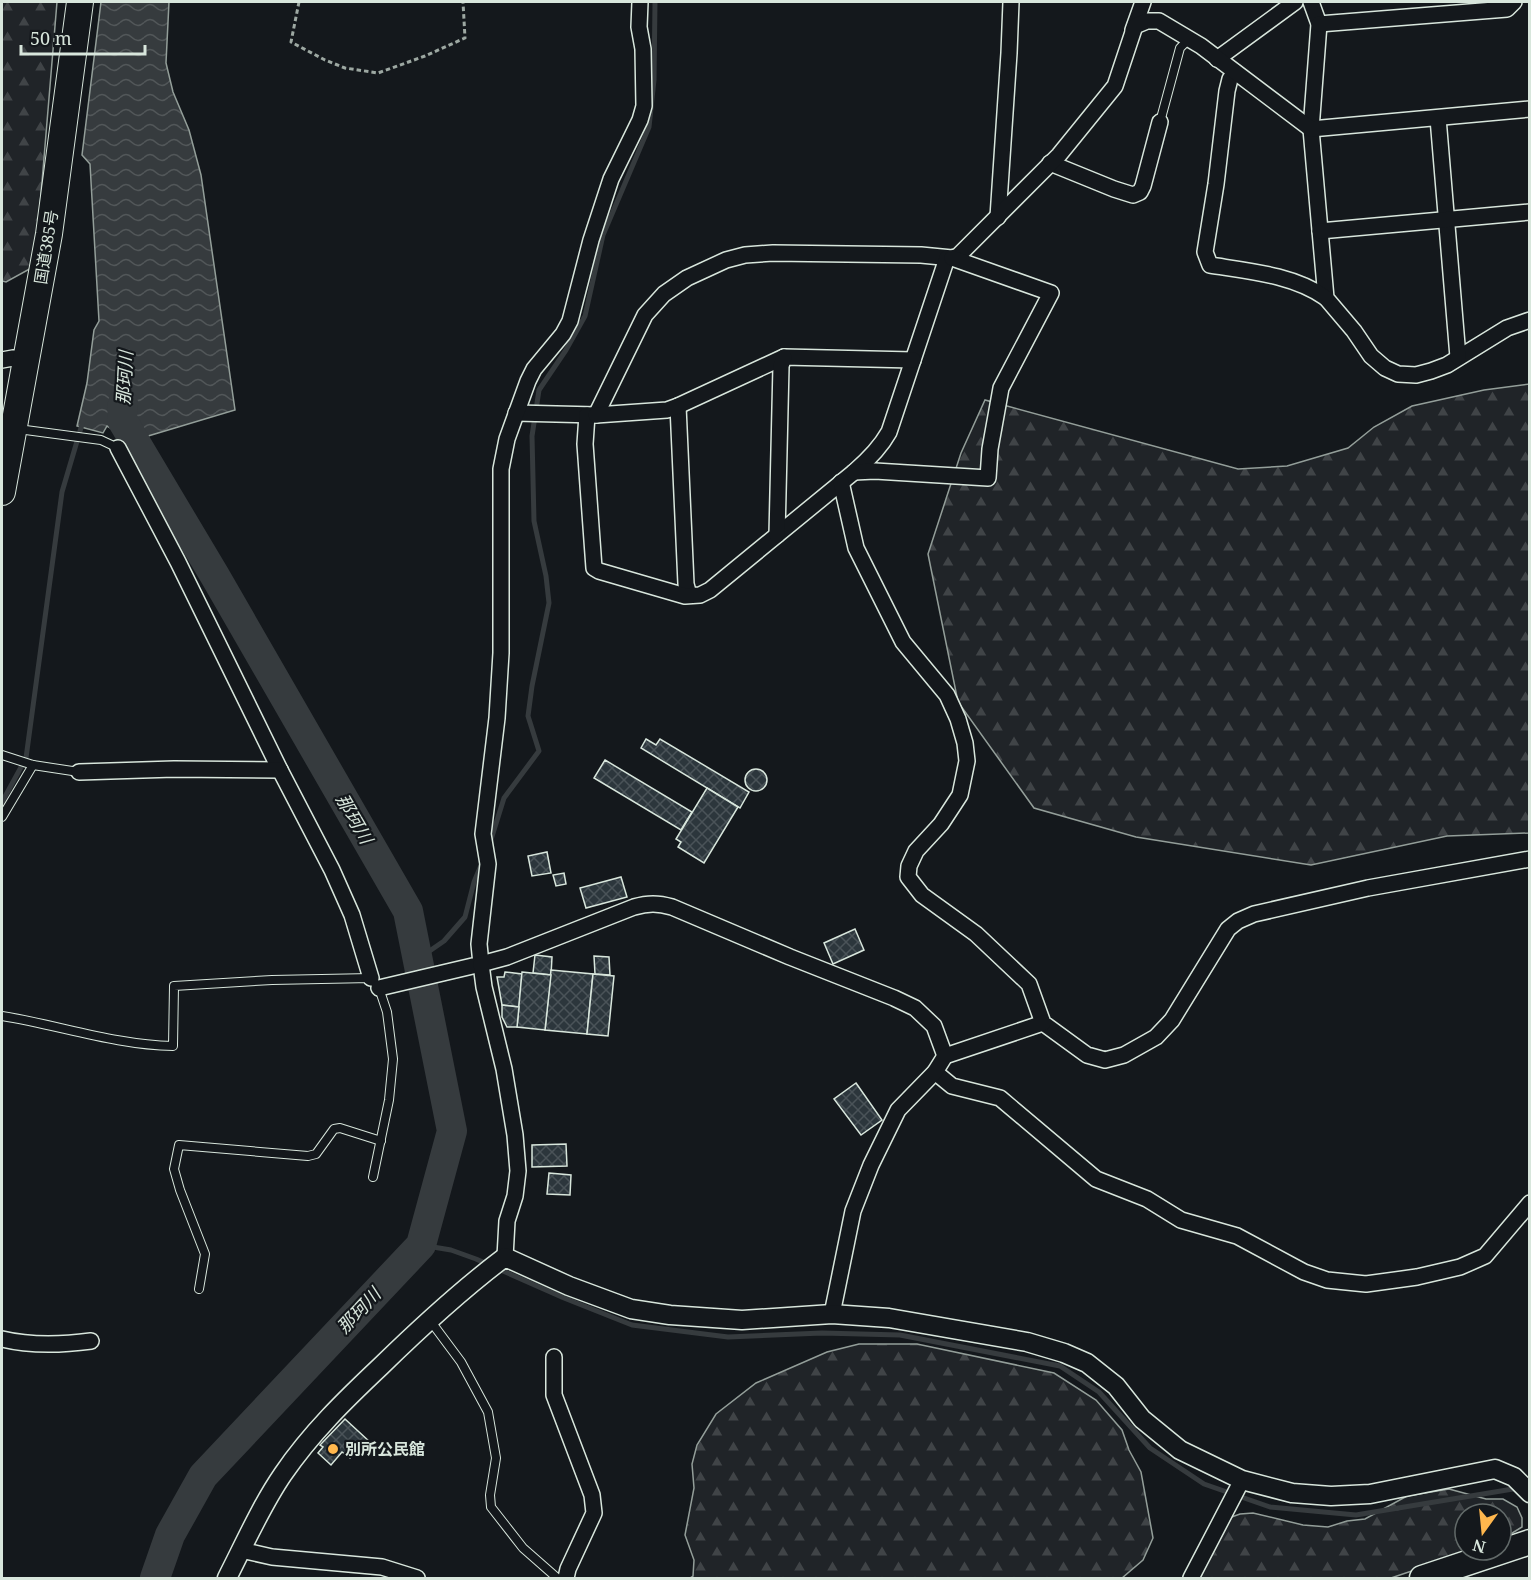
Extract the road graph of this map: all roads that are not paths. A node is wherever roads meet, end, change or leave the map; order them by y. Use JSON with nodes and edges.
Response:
{"nodes":[{"id":1,"x":80,"y":2,"type":"edge"},
{"id":2,"x":640,"y":2,"type":"edge"},
{"id":3,"x":1011,"y":2,"type":"edge"},
{"id":4,"x":1143,"y":2,"type":"edge"},
{"id":5,"x":1295,"y":2,"type":"edge"},
{"id":6,"x":1311,"y":2,"type":"edge"},
{"id":7,"x":1514,"y":2,"type":"edge"},
{"id":8,"x":1319,"y":24,"type":"junction"},
{"id":9,"x":1132,"y":33,"type":"junction"},
{"id":10,"x":1189,"y":39,"type":"junction"},
{"id":11,"x":1217,"y":58,"type":"junction"},
{"id":12,"x":1236,"y":72,"type":"junction"},
{"id":13,"x":1530,"y":109,"type":"edge"},
{"id":14,"x":1438,"y":118,"type":"junction"},
{"id":15,"x":1160,"y":122,"type":"joint"},
{"id":16,"x":1311,"y":129,"type":"junction"},
{"id":17,"x":1050,"y":163,"type":"junction"},
{"id":18,"x":1530,"y":212,"type":"edge"},
{"id":19,"x":998,"y":217,"type":"junction"},
{"id":20,"x":1448,"y":219,"type":"junction"},
{"id":21,"x":1320,"y":231,"type":"junction"},
{"id":22,"x":950,"y":258,"type":"junction"},
{"id":23,"x":1326,"y":298,"type":"junction"},
{"id":24,"x":1530,"y":320,"type":"edge"},
{"id":25,"x":784,"y":357,"type":"junction"},
{"id":26,"x":1458,"y":357,"type":"junction"},
{"id":27,"x":27,"y":359,"type":"junction"},
{"id":28,"x":2,"y":360,"type":"edge"},
{"id":29,"x":913,"y":360,"type":"junction"},
{"id":30,"x":678,"y":406,"type":"junction"},
{"id":31,"x":516,"y":413,"type":"junction"},
{"id":32,"x":592,"y":415,"type":"junction"},
{"id":33,"x":13,"y":429,"type":"junction"},
{"id":34,"x":118,"y":448,"type":"joint"},
{"id":35,"x":854,"y":472,"type":"junction"},
{"id":36,"x":841,"y":482,"type":"junction"},
{"id":37,"x":2,"y":492,"type":"edge"},
{"id":38,"x":777,"y":535,"type":"junction"},
{"id":39,"x":689,"y":596,"type":"junction"},
{"id":40,"x":2,"y":755,"type":"edge"},
{"id":41,"x":33,"y":765,"type":"junction"},
{"id":42,"x":280,"y":770,"type":"junction"},
{"id":43,"x":79,"y":772,"type":"joint"},
{"id":44,"x":2,"y":817,"type":"edge"},
{"id":45,"x":1530,"y":859,"type":"edge"},
{"id":46,"x":476,"y":965,"type":"junction"},
{"id":47,"x":379,"y":984,"type":"junction"},
{"id":48,"x":2,"y":1016,"type":"edge"},
{"id":49,"x":1043,"y":1023,"type":"junction"},
{"id":50,"x":945,"y":1056,"type":"junction"},
{"id":51,"x":935,"y":1072,"type":"junction"},
{"id":52,"x":381,"y":1141,"type":"junction"},
{"id":53,"x":373,"y":1177,"type":"dead end"},
{"id":54,"x":1530,"y":1203,"type":"edge"},
{"id":55,"x":505,"y":1257,"type":"junction"},
{"id":56,"x":199,"y":1289,"type":"dead end"},
{"id":57,"x":832,"y":1314,"type":"junction"},
{"id":58,"x":429,"y":1319,"type":"junction"},
{"id":59,"x":2,"y":1339,"type":"edge"},
{"id":60,"x":91,"y":1341,"type":"dead end"},
{"id":61,"x":554,"y":1357,"type":"dead end"},
{"id":62,"x":1242,"y":1480,"type":"junction"},
{"id":63,"x":1530,"y":1493,"type":"edge"},
{"id":64,"x":1530,"y":1542,"type":"edge"},
{"id":65,"x":241,"y":1550,"type":"junction"},
{"id":66,"x":408,"y":1577,"type":"edge"},
{"id":67,"x":227,"y":1578,"type":"edge"},
{"id":68,"x":559,"y":1578,"type":"edge"},
{"id":69,"x":1191,"y":1578,"type":"edge"},
{"id":70,"x":1422,"y":1578,"type":"edge"}],
"edges":[{"from":1,"to":27,"type":"highway","name":"国道385号"},
{"from":2,"to":31,"type":"street"},
{"from":3,"to":19,"type":"street"},
{"from":4,"to":9,"type":"street"},
{"from":5,"to":11,"type":"street"},
{"from":6,"to":8,"type":"street"},
{"from":7,"to":8,"type":"street"},
{"from":8,"to":16,"type":"street"},
{"from":9,"to":10,"type":"street"},
{"from":9,"to":17,"type":"street"},
{"from":10,"to":11,"type":"street"},
{"from":10,"to":15,"type":"lane"},
{"from":11,"to":12,"type":"street"},
{"from":12,"to":16,"type":"street"},
{"from":12,"to":23,"type":"street"},
{"from":13,"to":14,"type":"street"},
{"from":14,"to":16,"type":"street"},
{"from":14,"to":20,"type":"street"},
{"from":15,"to":17,"type":"street"},
{"from":16,"to":21,"type":"street"},
{"from":17,"to":19,"type":"street"},
{"from":18,"to":20,"type":"street"},
{"from":19,"to":22,"type":"street"},
{"from":20,"to":21,"type":"street"},
{"from":20,"to":26,"type":"street"},
{"from":21,"to":23,"type":"street"},
{"from":22,"to":29,"type":"street"},
{"from":22,"to":32,"type":"street"},
{"from":22,"to":35,"type":"street"},
{"from":23,"to":26,"type":"street"},
{"from":24,"to":26,"type":"street"},
{"from":25,"to":29,"type":"street"},
{"from":25,"to":30,"type":"street"},
{"from":25,"to":38,"type":"street"},
{"from":27,"to":28,"type":"street"},
{"from":27,"to":33,"type":"highway","name":"国道385号"},
{"from":29,"to":35,"type":"street"},
{"from":30,"to":32,"type":"street"},
{"from":30,"to":39,"type":"street"},
{"from":31,"to":32,"type":"street"},
{"from":31,"to":46,"type":"street"},
{"from":32,"to":39,"type":"street"},
{"from":33,"to":34,"type":"lane"},
{"from":33,"to":37,"type":"highway","name":"国道385号"},
{"from":34,"to":42,"type":"street"},
{"from":35,"to":36,"type":"street"},
{"from":36,"to":38,"type":"street"},
{"from":36,"to":49,"type":"street"},
{"from":38,"to":39,"type":"street"},
{"from":40,"to":41,"type":"lane"},
{"from":41,"to":43,"type":"lane"},
{"from":41,"to":44,"type":"lane"},
{"from":42,"to":43,"type":"street"},
{"from":42,"to":47,"type":"street"},
{"from":45,"to":49,"type":"street"},
{"from":46,"to":47,"type":"street"},
{"from":46,"to":50,"type":"street"},
{"from":46,"to":55,"type":"street"},
{"from":47,"to":48,"type":"lane"},
{"from":47,"to":52,"type":"lane"},
{"from":49,"to":50,"type":"street"},
{"from":50,"to":51,"type":"street"},
{"from":51,"to":54,"type":"street"},
{"from":51,"to":57,"type":"street"},
{"from":52,"to":53,"type":"lane"},
{"from":52,"to":56,"type":"lane"},
{"from":55,"to":57,"type":"street"},
{"from":55,"to":58,"type":"street"},
{"from":57,"to":62,"type":"street"},
{"from":58,"to":65,"type":"street"},
{"from":58,"to":68,"type":"lane"},
{"from":59,"to":60,"type":"street"},
{"from":61,"to":68,"type":"street"},
{"from":62,"to":63,"type":"street"},
{"from":62,"to":69,"type":"street"},
{"from":64,"to":70,"type":"main road"},
{"from":65,"to":66,"type":"street"},
{"from":65,"to":67,"type":"street"}]}
